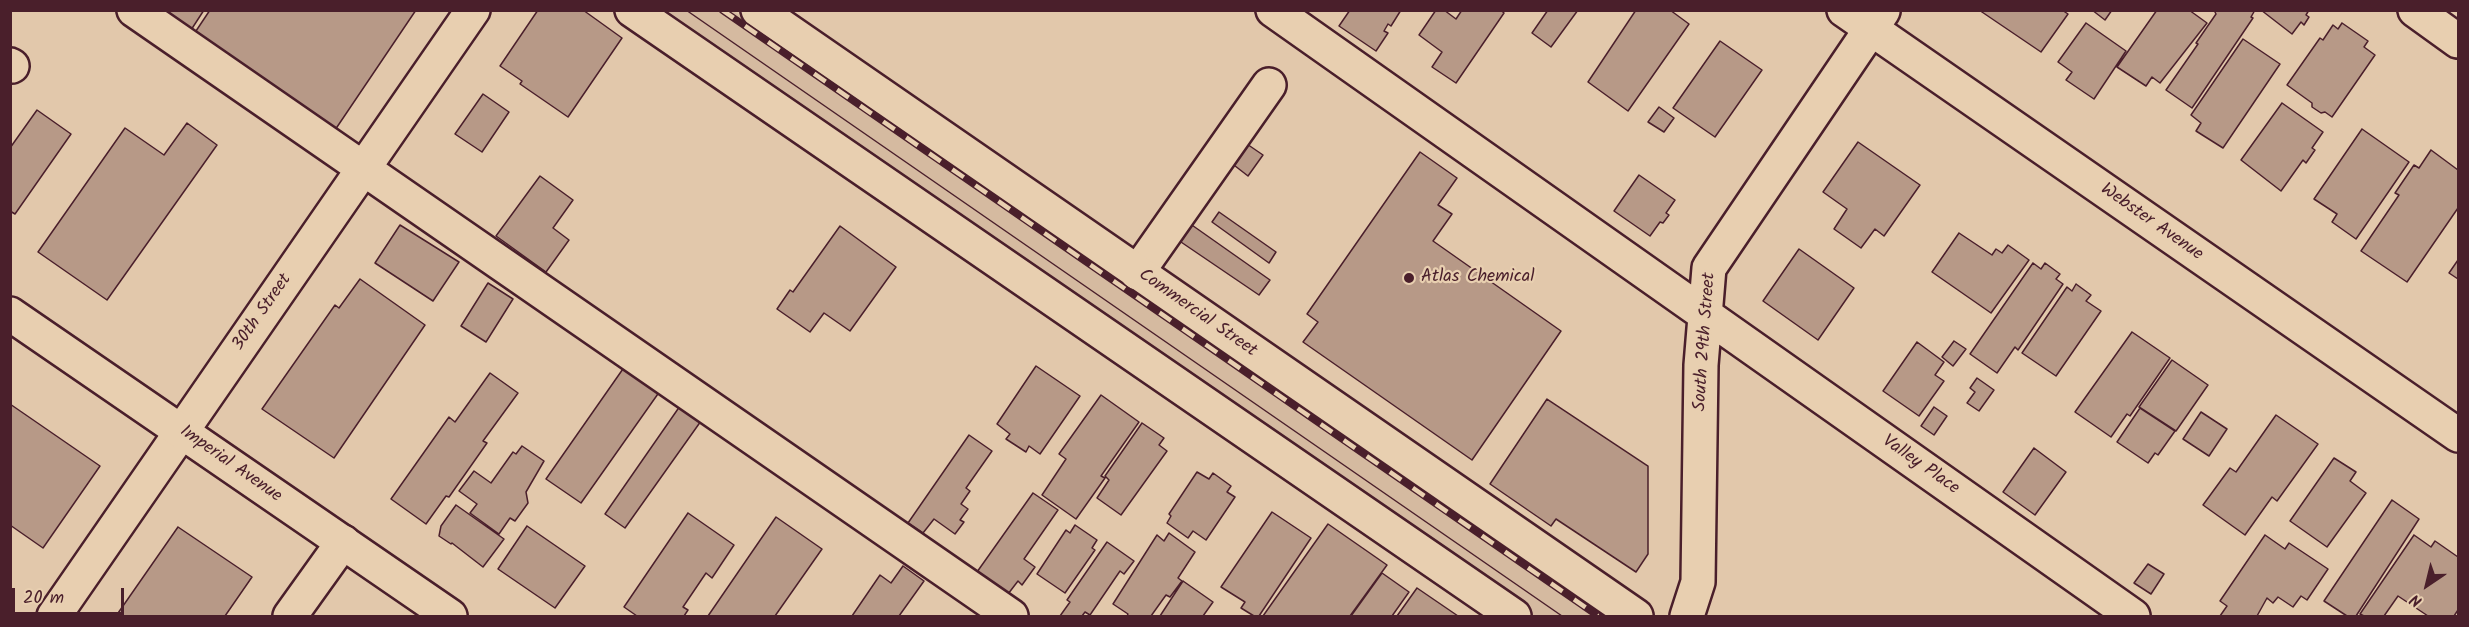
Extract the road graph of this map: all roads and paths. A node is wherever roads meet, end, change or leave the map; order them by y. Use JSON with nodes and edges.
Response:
{"nodes":[{"id":1,"x":134,"y":10,"type":"edge"},
{"id":2,"x":473,"y":10,"type":"edge"},
{"id":3,"x":632,"y":10,"type":"edge"},
{"id":4,"x":758,"y":10,"type":"edge"},
{"id":5,"x":1272,"y":10,"type":"edge"},
{"id":6,"x":1844,"y":10,"type":"edge"},
{"id":7,"x":2415,"y":10,"type":"edge"},
{"id":8,"x":1878,"y":20,"type":"edge"},
{"id":9,"x":2458,"y":41,"type":"edge"},
{"id":10,"x":1269,"y":85,"type":"dead end"},
{"id":11,"x":363,"y":169,"type":"junction"},
{"id":12,"x":1137,"y":273,"type":"junction"},
{"id":13,"x":10,"y":314,"type":"edge"},
{"id":14,"x":1706,"y":315,"type":"junction"},
{"id":15,"x":181,"y":431,"type":"junction"},
{"id":16,"x":2458,"y":435,"type":"edge"},
{"id":17,"x":343,"y":542,"type":"junction"},
{"id":18,"x":54,"y":616,"type":"edge"},
{"id":19,"x":290,"y":616,"type":"edge"},
{"id":20,"x":450,"y":616,"type":"edge"},
{"id":21,"x":1011,"y":616,"type":"edge"},
{"id":22,"x":1514,"y":616,"type":"edge"},
{"id":23,"x":1636,"y":616,"type":"edge"},
{"id":24,"x":1686,"y":616,"type":"edge"},
{"id":25,"x":2133,"y":616,"type":"edge"}],
"edges":[{"from":1,"to":11,"type":"street"},
{"from":2,"to":11,"type":"street","name":"30th Street"},
{"from":3,"to":22,"type":"street"},
{"from":4,"to":12,"type":"street","name":"Commercial Street"},
{"from":5,"to":14,"type":"street","name":"Valley Place"},
{"from":6,"to":8,"type":"street","name":"Webster Avenue"},
{"from":7,"to":9,"type":"street"},
{"from":8,"to":14,"type":"street","name":"South 29th Street"},
{"from":8,"to":16,"type":"street","name":"Webster Avenue"},
{"from":10,"to":12,"type":"street"},
{"from":11,"to":15,"type":"street","name":"30th Street"},
{"from":11,"to":21,"type":"street"},
{"from":12,"to":23,"type":"street","name":"Commercial Street"},
{"from":13,"to":15,"type":"street","name":"Imperial Avenue"},
{"from":14,"to":24,"type":"street","name":"South 29th Street"},
{"from":14,"to":25,"type":"street","name":"Valley Place"},
{"from":15,"to":17,"type":"street","name":"Imperial Avenue"},
{"from":15,"to":18,"type":"street","name":"30th Street"},
{"from":17,"to":19,"type":"street"},
{"from":17,"to":20,"type":"street","name":"Imperial Avenue"}]}
